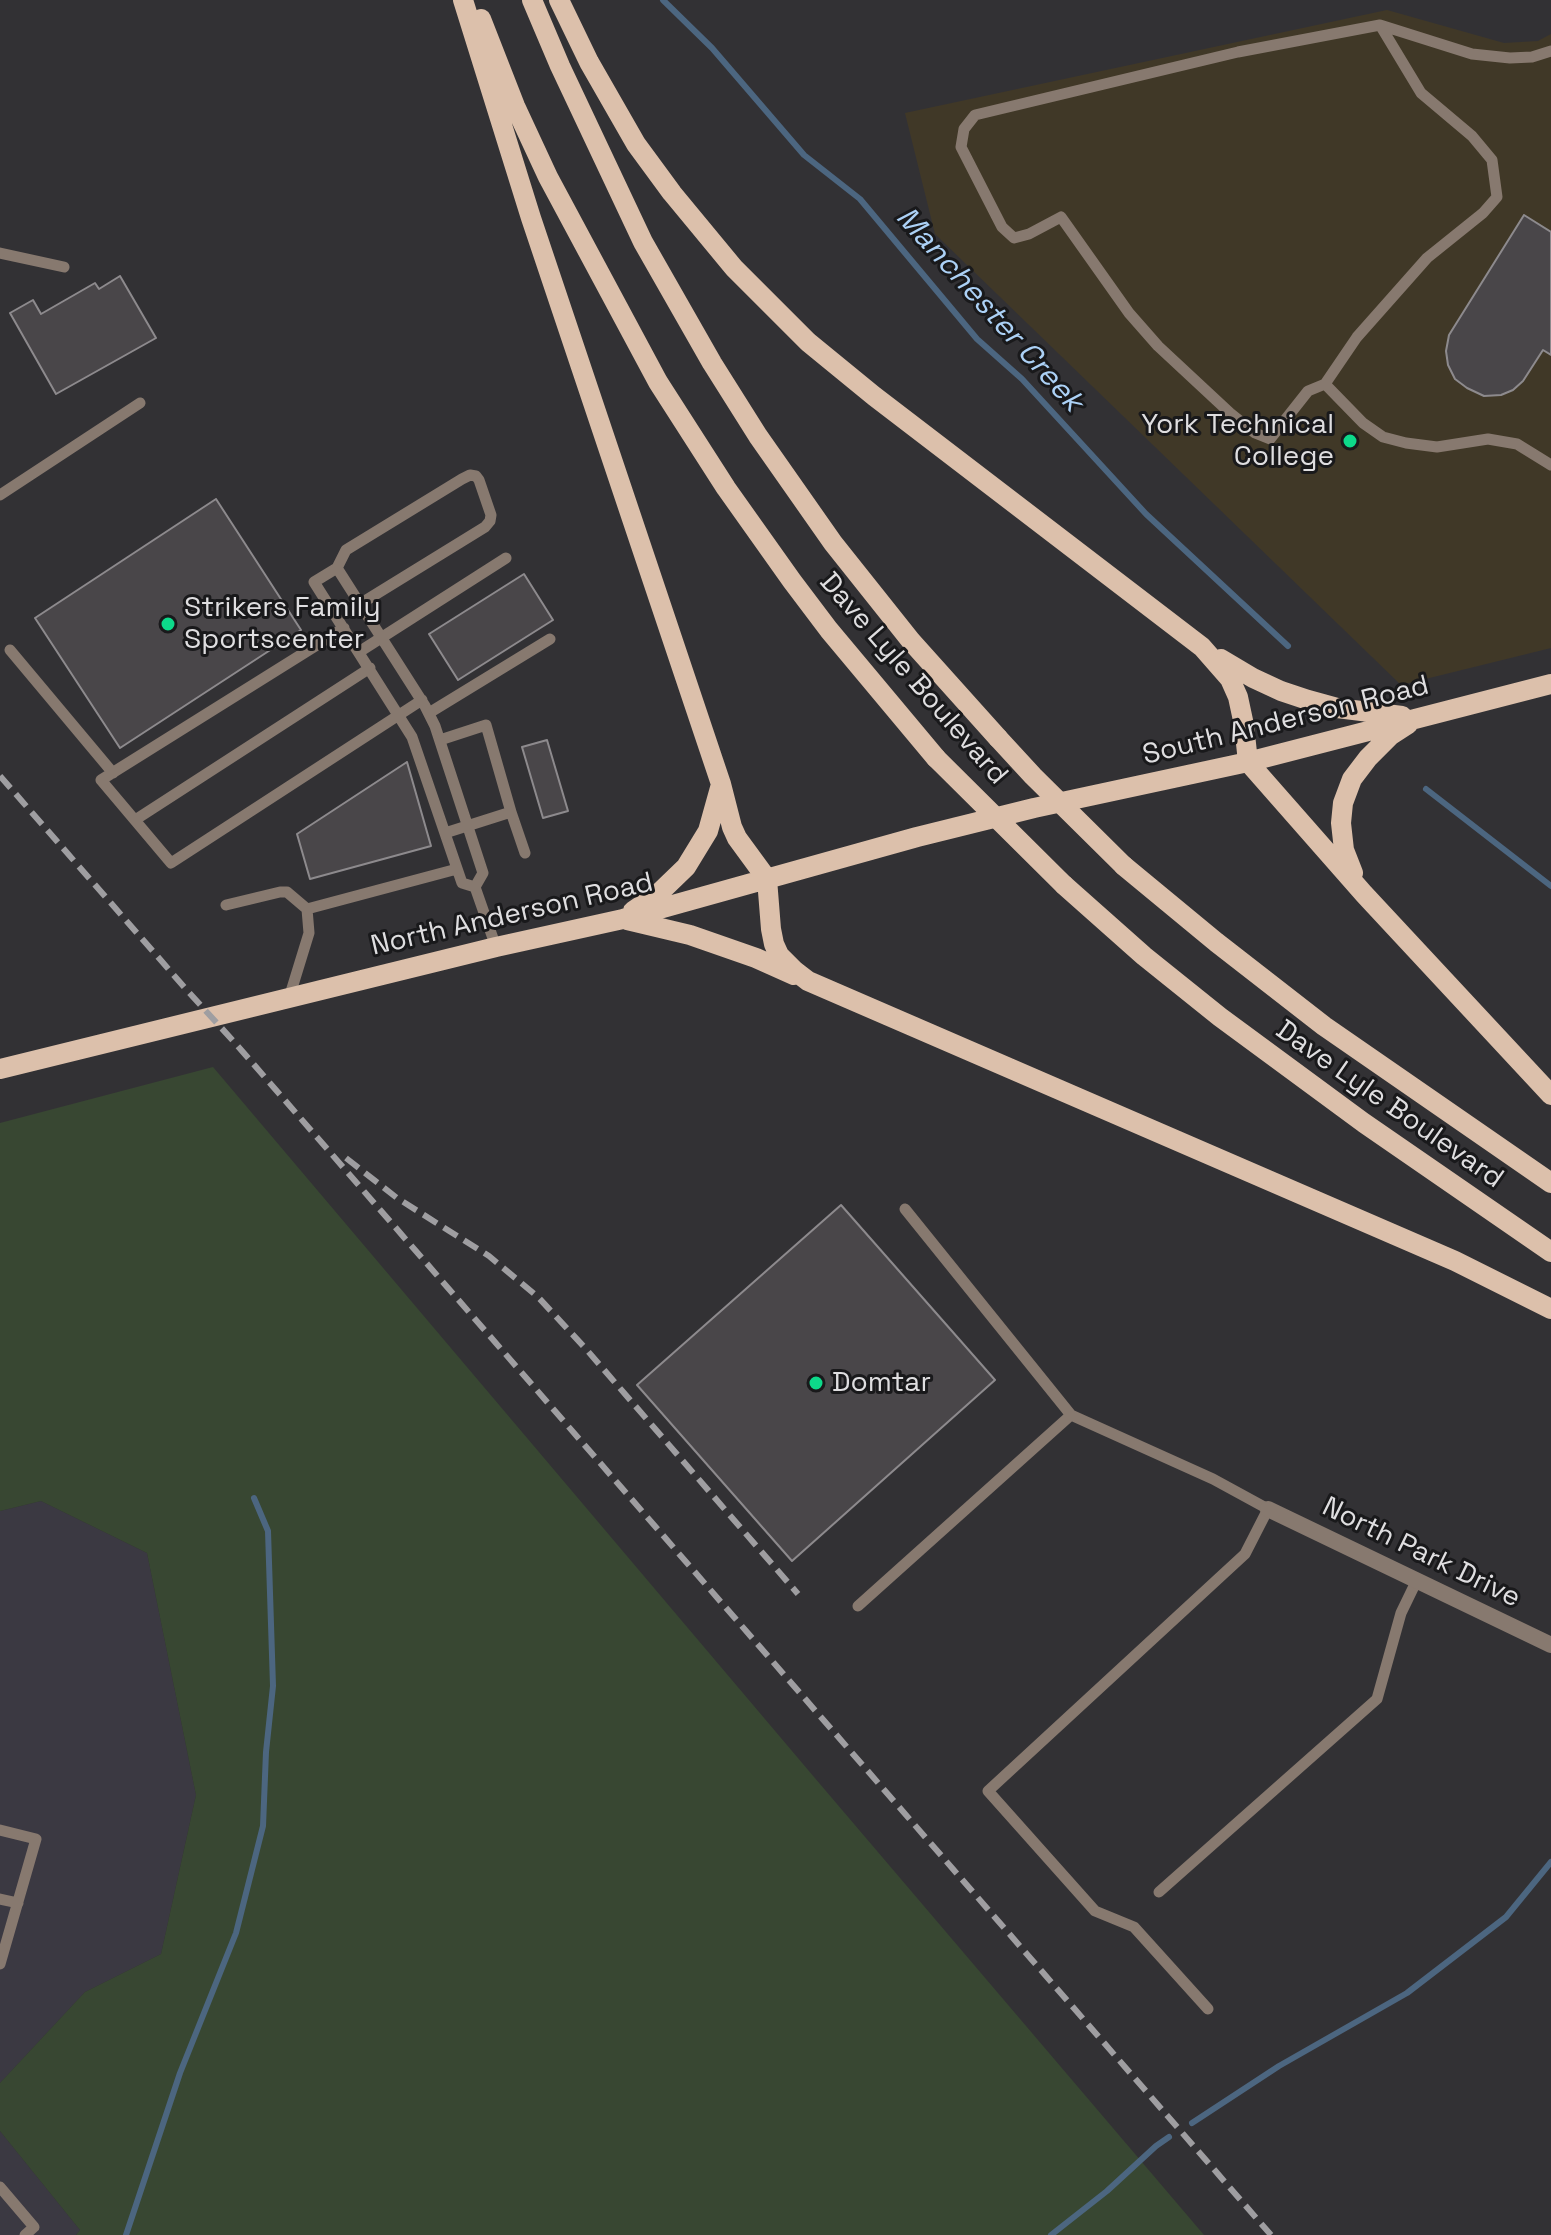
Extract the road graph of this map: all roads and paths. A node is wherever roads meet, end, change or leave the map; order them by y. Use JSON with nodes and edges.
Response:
{"nodes":[{"id":1,"x":463,"y":0,"type":"edge"},
{"id":2,"x":474,"y":0,"type":"edge"},
{"id":3,"x":532,"y":0,"type":"edge"},
{"id":4,"x":559,"y":0,"type":"edge"},
{"id":5,"x":1380,"y":25,"type":"junction"},
{"id":6,"x":1551,"y":51,"type":"edge"},
{"id":7,"x":0,"y":253,"type":"edge"},
{"id":8,"x":64,"y":267,"type":"dead end"},
{"id":9,"x":1325,"y":384,"type":"junction"},
{"id":10,"x":140,"y":403,"type":"dead end"},
{"id":11,"x":1551,"y":465,"type":"edge"},
{"id":12,"x":0,"y":495,"type":"edge"},
{"id":13,"x":506,"y":558,"type":"dead end"},
{"id":14,"x":337,"y":568,"type":"junction"},
{"id":15,"x":360,"y":604,"type":"junction"},
{"id":16,"x":344,"y":628,"type":"junction"},
{"id":17,"x":382,"y":637,"type":"junction"},
{"id":18,"x":550,"y":639,"type":"dead end"},
{"id":19,"x":1202,"y":647,"type":"junction"},
{"id":20,"x":10,"y":650,"type":"dead end"},
{"id":21,"x":359,"y":652,"type":"junction"},
{"id":22,"x":370,"y":668,"type":"junction"},
{"id":23,"x":1551,"y":684,"type":"edge"},
{"id":24,"x":422,"y":700,"type":"junction"},
{"id":25,"x":429,"y":713,"type":"junction"},
{"id":26,"x":399,"y":714,"type":"junction"},
{"id":27,"x":1418,"y":718,"type":"junction"},
{"id":28,"x":440,"y":740,"type":"junction"},
{"id":29,"x":1248,"y":762,"type":"junction"},
{"id":30,"x":113,"y":773,"type":"junction"},
{"id":31,"x":721,"y":784,"type":"junction"},
{"id":32,"x":1034,"y":808,"type":"joint"},
{"id":33,"x":511,"y":812,"type":"junction"},
{"id":34,"x":135,"y":820,"type":"junction"},
{"id":35,"x":468,"y":826,"type":"junction"},
{"id":36,"x":445,"y":833,"type":"junction"},
{"id":37,"x":525,"y":853,"type":"dead end"},
{"id":38,"x":457,"y":869,"type":"junction"},
{"id":39,"x":767,"y":879,"type":"junction"},
{"id":40,"x":475,"y":887,"type":"junction"},
{"id":41,"x":1364,"y":894,"type":"junction"},
{"id":42,"x":226,"y":905,"type":"dead end"},
{"id":43,"x":307,"y":909,"type":"junction"},
{"id":44,"x":623,"y":919,"type":"junction"},
{"id":45,"x":496,"y":947,"type":"junction"},
{"id":46,"x":808,"y":981,"type":"junction"},
{"id":47,"x":289,"y":998,"type":"junction"},
{"id":48,"x":0,"y":1069,"type":"edge"},
{"id":49,"x":1551,"y":1095,"type":"edge"},
{"id":50,"x":1551,"y":1183,"type":"edge"},
{"id":51,"x":905,"y":1209,"type":"dead end"},
{"id":52,"x":1551,"y":1252,"type":"edge"},
{"id":53,"x":1551,"y":1309,"type":"edge"},
{"id":54,"x":1071,"y":1415,"type":"junction"},
{"id":55,"x":1268,"y":1509,"type":"junction"},
{"id":56,"x":1417,"y":1580,"type":"junction"},
{"id":57,"x":858,"y":1606,"type":"dead end"},
{"id":58,"x":1551,"y":1645,"type":"edge"},
{"id":59,"x":0,"y":1830,"type":"edge"},
{"id":60,"x":1159,"y":1892,"type":"dead end"},
{"id":61,"x":0,"y":1899,"type":"edge"},
{"id":62,"x":18,"y":1903,"type":"junction"},
{"id":63,"x":0,"y":1964,"type":"edge"},
{"id":64,"x":1208,"y":2009,"type":"dead end"},
{"id":65,"x":0,"y":2187,"type":"edge"},
{"id":66,"x":30,"y":2231,"type":"edge"}],
"edges":[{"from":1,"to":31,"type":"main road"},
{"from":2,"to":52,"type":"main road","name":"Dave Lyle Boulevard","bridge":true},
{"from":3,"to":50,"type":"main road","name":"Dave Lyle Boulevard","bridge":true},
{"from":4,"to":19,"type":"main road"},
{"from":5,"to":6,"type":"lane"},
{"from":5,"to":9,"type":"lane"},
{"from":5,"to":9,"type":"lane"},
{"from":7,"to":8,"type":"lane"},
{"from":9,"to":11,"type":"lane"},
{"from":10,"to":12,"type":"lane"},
{"from":13,"to":17,"type":"lane"},
{"from":14,"to":15,"type":"lane"},
{"from":14,"to":15,"type":"lane"},
{"from":14,"to":16,"type":"lane"},
{"from":15,"to":17,"type":"lane"},
{"from":16,"to":21,"type":"lane"},
{"from":16,"to":30,"type":"lane"},
{"from":17,"to":21,"type":"lane"},
{"from":17,"to":24,"type":"lane"},
{"from":18,"to":25,"type":"lane"},
{"from":19,"to":27,"type":"main road"},
{"from":19,"to":29,"type":"main road"},
{"from":20,"to":30,"type":"lane"},
{"from":21,"to":22,"type":"lane"},
{"from":22,"to":26,"type":"lane"},
{"from":22,"to":34,"type":"lane"},
{"from":23,"to":27,"type":"main road","name":"South Anderson Road"},
{"from":24,"to":25,"type":"lane"},
{"from":24,"to":26,"type":"lane"},
{"from":25,"to":28,"type":"lane"},
{"from":26,"to":34,"type":"lane"},
{"from":26,"to":36,"type":"lane"},
{"from":27,"to":29,"type":"main road","name":"South Anderson Road"},
{"from":27,"to":41,"type":"main road"},
{"from":28,"to":33,"type":"lane"},
{"from":28,"to":35,"type":"lane"},
{"from":29,"to":32,"type":"main road","name":"South Anderson Road"},
{"from":29,"to":41,"type":"main road"},
{"from":30,"to":34,"type":"lane"},
{"from":31,"to":39,"type":"main road"},
{"from":31,"to":44,"type":"main road"},
{"from":32,"to":39,"type":"main road","name":"North Anderson Road"},
{"from":33,"to":35,"type":"lane"},
{"from":33,"to":37,"type":"lane"},
{"from":35,"to":36,"type":"lane"},
{"from":35,"to":40,"type":"lane"},
{"from":36,"to":38,"type":"lane"},
{"from":38,"to":40,"type":"lane"},
{"from":38,"to":43,"type":"lane"},
{"from":39,"to":44,"type":"main road","name":"North Anderson Road"},
{"from":39,"to":46,"type":"main road"},
{"from":40,"to":45,"type":"lane"},
{"from":41,"to":49,"type":"main road"},
{"from":42,"to":43,"type":"lane"},
{"from":43,"to":47,"type":"lane"},
{"from":44,"to":45,"type":"main road","name":"North Anderson Road"},
{"from":44,"to":46,"type":"main road"},
{"from":45,"to":47,"type":"main road","name":"North Anderson Road"},
{"from":46,"to":53,"type":"main road"},
{"from":47,"to":48,"type":"main road","name":"North Anderson Road"},
{"from":51,"to":54,"type":"lane"},
{"from":54,"to":55,"type":"lane"},
{"from":54,"to":57,"type":"lane"},
{"from":55,"to":56,"type":"street","name":"North Park Drive"},
{"from":55,"to":64,"type":"lane"},
{"from":56,"to":58,"type":"street","name":"North Park Drive"},
{"from":56,"to":60,"type":"lane"},
{"from":59,"to":62,"type":"lane"},
{"from":61,"to":62,"type":"lane"},
{"from":62,"to":63,"type":"lane"},
{"from":65,"to":66,"type":"lane"}]}
